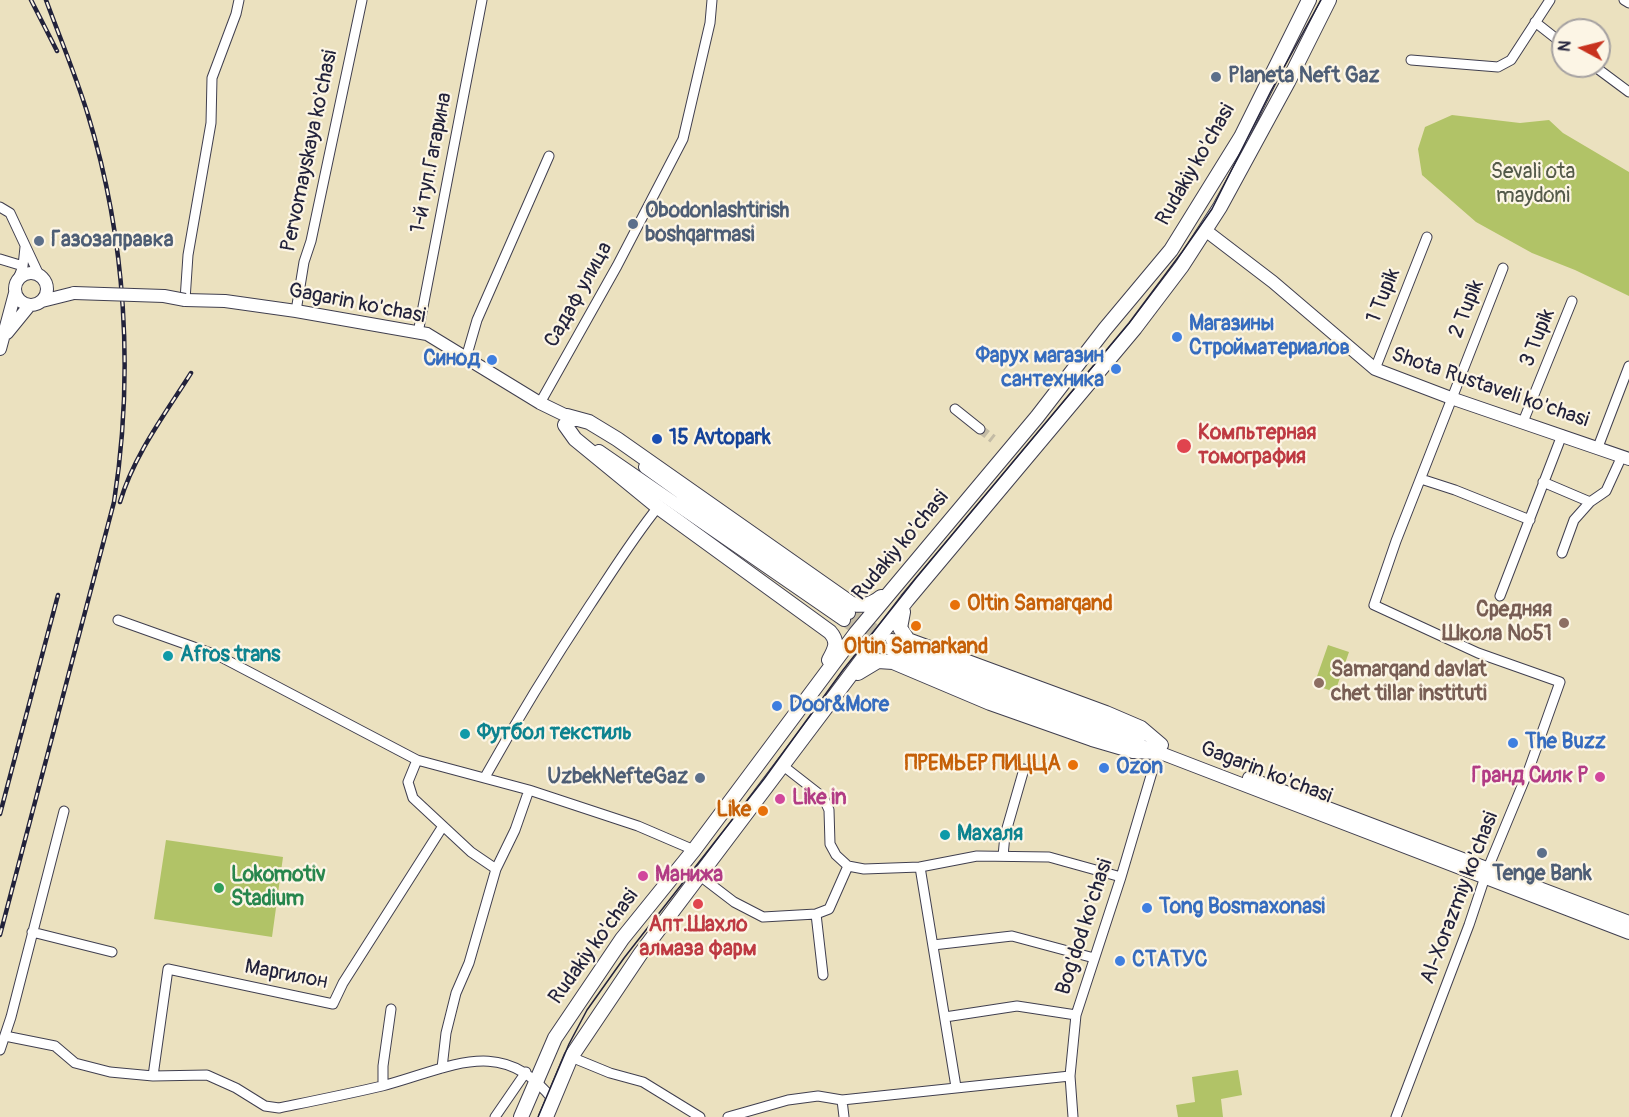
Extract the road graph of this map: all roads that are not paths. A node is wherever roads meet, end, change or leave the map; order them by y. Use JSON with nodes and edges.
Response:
{"nodes":[{"id":1,"x":239,"y":0,"type":"edge"},
{"id":2,"x":362,"y":0,"type":"edge"},
{"id":3,"x":482,"y":0,"type":"edge"},
{"id":4,"x":712,"y":0,"type":"edge"},
{"id":5,"x":1329,"y":0,"type":"edge"},
{"id":6,"x":1550,"y":0,"type":"edge"},
{"id":7,"x":1624,"y":0,"type":"edge"},
{"id":8,"x":1308,"y":3,"type":"edge"},
{"id":9,"x":1629,"y":3,"type":"edge"},
{"id":10,"x":1322,"y":14,"type":"junction"},
{"id":11,"x":1535,"y":22,"type":"junction"},
{"id":12,"x":1551,"y":35,"type":"edge"},
{"id":13,"x":1411,"y":60,"type":"dead end"},
{"id":14,"x":1610,"y":78,"type":"edge"},
{"id":15,"x":1629,"y":92,"type":"edge"},
{"id":16,"x":549,"y":156,"type":"dead end"},
{"id":17,"x":0,"y":207,"type":"edge"},
{"id":18,"x":1205,"y":230,"type":"junction"},
{"id":19,"x":1427,"y":237,"type":"dead end"},
{"id":20,"x":25,"y":247,"type":"junction"},
{"id":21,"x":0,"y":259,"type":"edge"},
{"id":22,"x":23,"y":266,"type":"junction"},
{"id":23,"x":1503,"y":268,"type":"dead end"},
{"id":24,"x":42,"y":278,"type":"junction"},
{"id":25,"x":18,"y":279,"type":"junction"},
{"id":26,"x":15,"y":293,"type":"junction"},
{"id":27,"x":74,"y":293,"type":"junction"},
{"id":28,"x":185,"y":300,"type":"junction"},
{"id":29,"x":1572,"y":300,"type":"dead end"},
{"id":30,"x":42,"y":301,"type":"junction"},
{"id":31,"x":29,"y":306,"type":"junction"},
{"id":32,"x":296,"y":311,"type":"junction"},
{"id":33,"x":418,"y":333,"type":"junction"},
{"id":34,"x":1,"y":344,"type":"edge"},
{"id":35,"x":466,"y":358,"type":"junction"},
{"id":36,"x":1629,"y":366,"type":"edge"},
{"id":37,"x":1375,"y":369,"type":"junction"},
{"id":38,"x":1451,"y":398,"type":"junction"},
{"id":39,"x":540,"y":403,"type":"junction"},
{"id":40,"x":955,"y":409,"type":"dead end"},
{"id":41,"x":566,"y":420,"type":"junction"},
{"id":42,"x":1523,"y":422,"type":"junction"},
{"id":43,"x":980,"y":429,"type":"tunnel mouth"},
{"id":44,"x":1562,"y":435,"type":"junction"},
{"id":45,"x":1598,"y":447,"type":"junction"},
{"id":46,"x":1626,"y":457,"type":"edge"},
{"id":47,"x":1421,"y":479,"type":"junction"},
{"id":48,"x":1543,"y":482,"type":"junction"},
{"id":49,"x":980,"y":485,"type":"junction"},
{"id":50,"x":995,"y":498,"type":"junction"},
{"id":51,"x":1590,"y":502,"type":"junction"},
{"id":52,"x":658,"y":507,"type":"junction"},
{"id":53,"x":1530,"y":520,"type":"junction"},
{"id":54,"x":1562,"y":553,"type":"dead end"},
{"id":55,"x":895,"y":587,"type":"junction"},
{"id":56,"x":1500,"y":596,"type":"dead end"},
{"id":57,"x":908,"y":600,"type":"junction"},
{"id":58,"x":846,"y":617,"type":"tunnel mouth"},
{"id":59,"x":118,"y":620,"type":"dead end"},
{"id":60,"x":891,"y":645,"type":"tunnel mouth"},
{"id":61,"x":844,"y":683,"type":"junction"},
{"id":62,"x":816,"y":686,"type":"junction"},
{"id":63,"x":793,"y":718,"type":"junction"},
{"id":64,"x":807,"y":732,"type":"junction"},
{"id":65,"x":1160,"y":748,"type":"junction"},
{"id":66,"x":417,"y":760,"type":"junction"},
{"id":67,"x":782,"y":765,"type":"junction"},
{"id":68,"x":1024,"y":769,"type":"dead end"},
{"id":69,"x":485,"y":777,"type":"junction"},
{"id":70,"x":530,"y":790,"type":"junction"},
{"id":71,"x":64,"y":811,"type":"dead end"},
{"id":72,"x":443,"y":826,"type":"junction"},
{"id":73,"x":694,"y":850,"type":"junction"},
{"id":74,"x":1002,"y":856,"type":"junction"},
{"id":75,"x":848,"y":866,"type":"junction"},
{"id":76,"x":920,"y":867,"type":"junction"},
{"id":77,"x":496,"y":870,"type":"junction"},
{"id":78,"x":1487,"y":873,"type":"junction"},
{"id":79,"x":700,"y":876,"type":"junction"},
{"id":80,"x":1121,"y":877,"type":"junction"},
{"id":81,"x":816,"y":914,"type":"junction"},
{"id":82,"x":1629,"y":922,"type":"edge"},
{"id":83,"x":32,"y":932,"type":"junction"},
{"id":84,"x":1629,"y":933,"type":"edge"},
{"id":85,"x":933,"y":945,"type":"junction"},
{"id":86,"x":112,"y":952,"type":"dead end"},
{"id":87,"x":1094,"y":958,"type":"junction"},
{"id":88,"x":823,"y":975,"type":"dead end"},
{"id":89,"x":391,"y":1009,"type":"dead end"},
{"id":90,"x":1076,"y":1016,"type":"junction"},
{"id":91,"x":945,"y":1017,"type":"junction"},
{"id":92,"x":4,"y":1036,"type":"junction"},
{"id":93,"x":0,"y":1050,"type":"edge"},
{"id":94,"x":571,"y":1057,"type":"junction"},
{"id":95,"x":442,"y":1068,"type":"junction"},
{"id":96,"x":153,"y":1076,"type":"junction"},
{"id":97,"x":531,"y":1076,"type":"junction"},
{"id":98,"x":1070,"y":1076,"type":"junction"},
{"id":99,"x":382,"y":1085,"type":"junction"},
{"id":100,"x":956,"y":1087,"type":"junction"},
{"id":101,"x":553,"y":1100,"type":"junction"},
{"id":102,"x":842,"y":1100,"type":"junction"},
{"id":103,"x":495,"y":1117,"type":"edge"},
{"id":104,"x":521,"y":1117,"type":"edge"},
{"id":105,"x":546,"y":1117,"type":"edge"},
{"id":106,"x":700,"y":1117,"type":"edge"},
{"id":107,"x":728,"y":1117,"type":"edge"},
{"id":108,"x":844,"y":1117,"type":"edge"},
{"id":109,"x":1073,"y":1117,"type":"edge"},
{"id":110,"x":1396,"y":1117,"type":"edge"}],
"edges":[{"from":1,"to":28,"type":"street"},
{"from":2,"to":32,"type":"street","name":"Pervomayskaya ko'chasi"},
{"from":3,"to":33,"type":"street","name":"1-й туп.Гагарина"},
{"from":4,"to":39,"type":"street","name":"Садаф улица"},
{"from":5,"to":10,"type":"main road","name":"Rudakiy ko'chasi"},
{"from":6,"to":11,"type":"street"},
{"from":7,"to":9,"type":"street"},
{"from":8,"to":10,"type":"main road"},
{"from":8,"to":49,"type":"main road","name":"Rudakiy ko'chasi"},
{"from":10,"to":18,"type":"main road","name":"Rudakiy ko'chasi"},
{"from":11,"to":12,"type":"street"},
{"from":11,"to":13,"type":"street"},
{"from":14,"to":15,"type":"street"},
{"from":16,"to":35,"type":"street"},
{"from":17,"to":20,"type":"street"},
{"from":18,"to":37,"type":"main road","name":"Shota Rustaveli ko'chasi"},
{"from":18,"to":50,"type":"main road","name":"Rudakiy ko'chasi"},
{"from":19,"to":37,"type":"street","name":"1 Tupik"},
{"from":20,"to":22,"type":"street"},
{"from":20,"to":24,"type":"street"},
{"from":21,"to":22,"type":"street"},
{"from":22,"to":25,"type":"street"},
{"from":23,"to":38,"type":"street","name":"2 Tupik"},
{"from":24,"to":25,"type":"main road"},
{"from":24,"to":27,"type":"main road"},
{"from":24,"to":30,"type":"main road"},
{"from":25,"to":26,"type":"main road"},
{"from":26,"to":31,"type":"main road"},
{"from":26,"to":34,"type":"main road"},
{"from":27,"to":28,"type":"main road","name":"Gagarin ko'chasi","bridge":true},
{"from":27,"to":30,"type":"main road"},
{"from":28,"to":32,"type":"main road","name":"Gagarin ko'chasi"},
{"from":29,"to":42,"type":"street","name":"3 Tupik"},
{"from":30,"to":31,"type":"main road"},
{"from":31,"to":34,"type":"main road"},
{"from":32,"to":33,"type":"main road","name":"Gagarin ko'chasi"},
{"from":33,"to":35,"type":"main road","name":"Gagarin ko'chasi"},
{"from":35,"to":39,"type":"main road","name":"Gagarin ko'chasi"},
{"from":36,"to":45,"type":"street"},
{"from":37,"to":38,"type":"main road","name":"Shota Rustaveli ko'chasi"},
{"from":38,"to":42,"type":"main road","name":"Shota Rustaveli ko'chasi"},
{"from":38,"to":47,"type":"street","name":"Al-Xorazmiy ko'chasi"},
{"from":39,"to":41,"type":"main road","name":"Gagarin ko'chasi"},
{"from":40,"to":43,"type":"street"},
{"from":41,"to":52,"type":"main road"},
{"from":41,"to":55,"type":"main road"},
{"from":41,"to":58,"type":"main road","name":"Gagarin ko'chasi"},
{"from":42,"to":44,"type":"main road","name":"Shota Rustaveli ko'chasi"},
{"from":44,"to":45,"type":"main road","name":"Shota Rustaveli ko'chasi"},
{"from":44,"to":48,"type":"street"},
{"from":45,"to":46,"type":"main road","name":"Shota Rustaveli ko'chasi"},
{"from":46,"to":51,"type":"street"},
{"from":47,"to":53,"type":"street"},
{"from":47,"to":78,"type":"street","name":"Al-Xorazmiy ko'chasi"},
{"from":48,"to":51,"type":"street"},
{"from":48,"to":53,"type":"street"},
{"from":49,"to":50,"type":"main road"},
{"from":49,"to":55,"type":"main road","name":"Rudakiy ko'chasi"},
{"from":50,"to":57,"type":"main road","name":"Rudakiy ko'chasi"},
{"from":51,"to":54,"type":"street"},
{"from":52,"to":62,"type":"main road"},
{"from":52,"to":69,"type":"street"},
{"from":53,"to":56,"type":"street"},
{"from":55,"to":62,"type":"main road","name":"Rudakiy ko'chasi"},
{"from":57,"to":61,"type":"main road","name":"Rudakiy ko'chasi"},
{"from":57,"to":65,"type":"main road"},
{"from":59,"to":66,"type":"street"},
{"from":60,"to":65,"type":"main road","name":"Gagarin ko'chasi"},
{"from":61,"to":64,"type":"main road","name":"Rudakiy ko'chasi"},
{"from":61,"to":65,"type":"main road"},
{"from":62,"to":63,"type":"main road","name":"Rudakiy ko'chasi"},
{"from":63,"to":64,"type":"main road"},
{"from":63,"to":73,"type":"main road","name":"Rudakiy ko'chasi"},
{"from":64,"to":67,"type":"main road","name":"Rudakiy ko'chasi"},
{"from":65,"to":78,"type":"main road","name":"Gagarin ko'chasi"},
{"from":65,"to":80,"type":"street","name":"Bog'dod ko'chasi"},
{"from":66,"to":69,"type":"street"},
{"from":66,"to":72,"type":"street"},
{"from":67,"to":75,"type":"street"},
{"from":67,"to":79,"type":"main road","name":"Rudakiy ko'chasi"},
{"from":68,"to":74,"type":"street"},
{"from":69,"to":70,"type":"street"},
{"from":70,"to":73,"type":"street"},
{"from":70,"to":77,"type":"street"},
{"from":71,"to":83,"type":"street"},
{"from":72,"to":77,"type":"street"},
{"from":72,"to":96,"type":"street","name":"Маргилон"},
{"from":73,"to":97,"type":"main road","name":"Rudakiy ko'chasi"},
{"from":74,"to":76,"type":"street"},
{"from":74,"to":80,"type":"street"},
{"from":75,"to":76,"type":"street"},
{"from":75,"to":81,"type":"street"},
{"from":76,"to":85,"type":"street"},
{"from":77,"to":95,"type":"street"},
{"from":78,"to":82,"type":"main road","name":"Gagarin ko'chasi"},
{"from":78,"to":84,"type":"main road","name":"Gagarin ko'chasi"},
{"from":78,"to":110,"type":"street","name":"Al-Xorazmiy ko'chasi"},
{"from":79,"to":81,"type":"street"},
{"from":79,"to":94,"type":"main road","name":"Rudakiy ko'chasi"},
{"from":80,"to":87,"type":"street","name":"Bog'dod ko'chasi"},
{"from":81,"to":88,"type":"street"},
{"from":83,"to":86,"type":"street"},
{"from":83,"to":92,"type":"street"},
{"from":85,"to":87,"type":"street"},
{"from":85,"to":91,"type":"street"},
{"from":87,"to":90,"type":"street","name":"Bog'dod ko'chasi"},
{"from":89,"to":99,"type":"street"},
{"from":90,"to":91,"type":"street"},
{"from":90,"to":98,"type":"street","name":"Bog'dod ko'chasi"},
{"from":91,"to":100,"type":"street"},
{"from":92,"to":93,"type":"street"},
{"from":92,"to":96,"type":"street"},
{"from":94,"to":101,"type":"main road","name":"Rudakiy ko'chasi"},
{"from":94,"to":106,"type":"street"},
{"from":95,"to":97,"type":"street"},
{"from":95,"to":99,"type":"street"},
{"from":96,"to":99,"type":"street"},
{"from":97,"to":101,"type":"street"},
{"from":97,"to":103,"type":"street"},
{"from":97,"to":104,"type":"main road","name":"Rudakiy ko'chasi"},
{"from":98,"to":100,"type":"street"},
{"from":98,"to":109,"type":"street","name":"Bog'dod ko'chasi"},
{"from":100,"to":102,"type":"street"},
{"from":101,"to":105,"type":"main road","name":"Rudakiy ko'chasi"},
{"from":102,"to":107,"type":"street"},
{"from":102,"to":108,"type":"street"}]}
